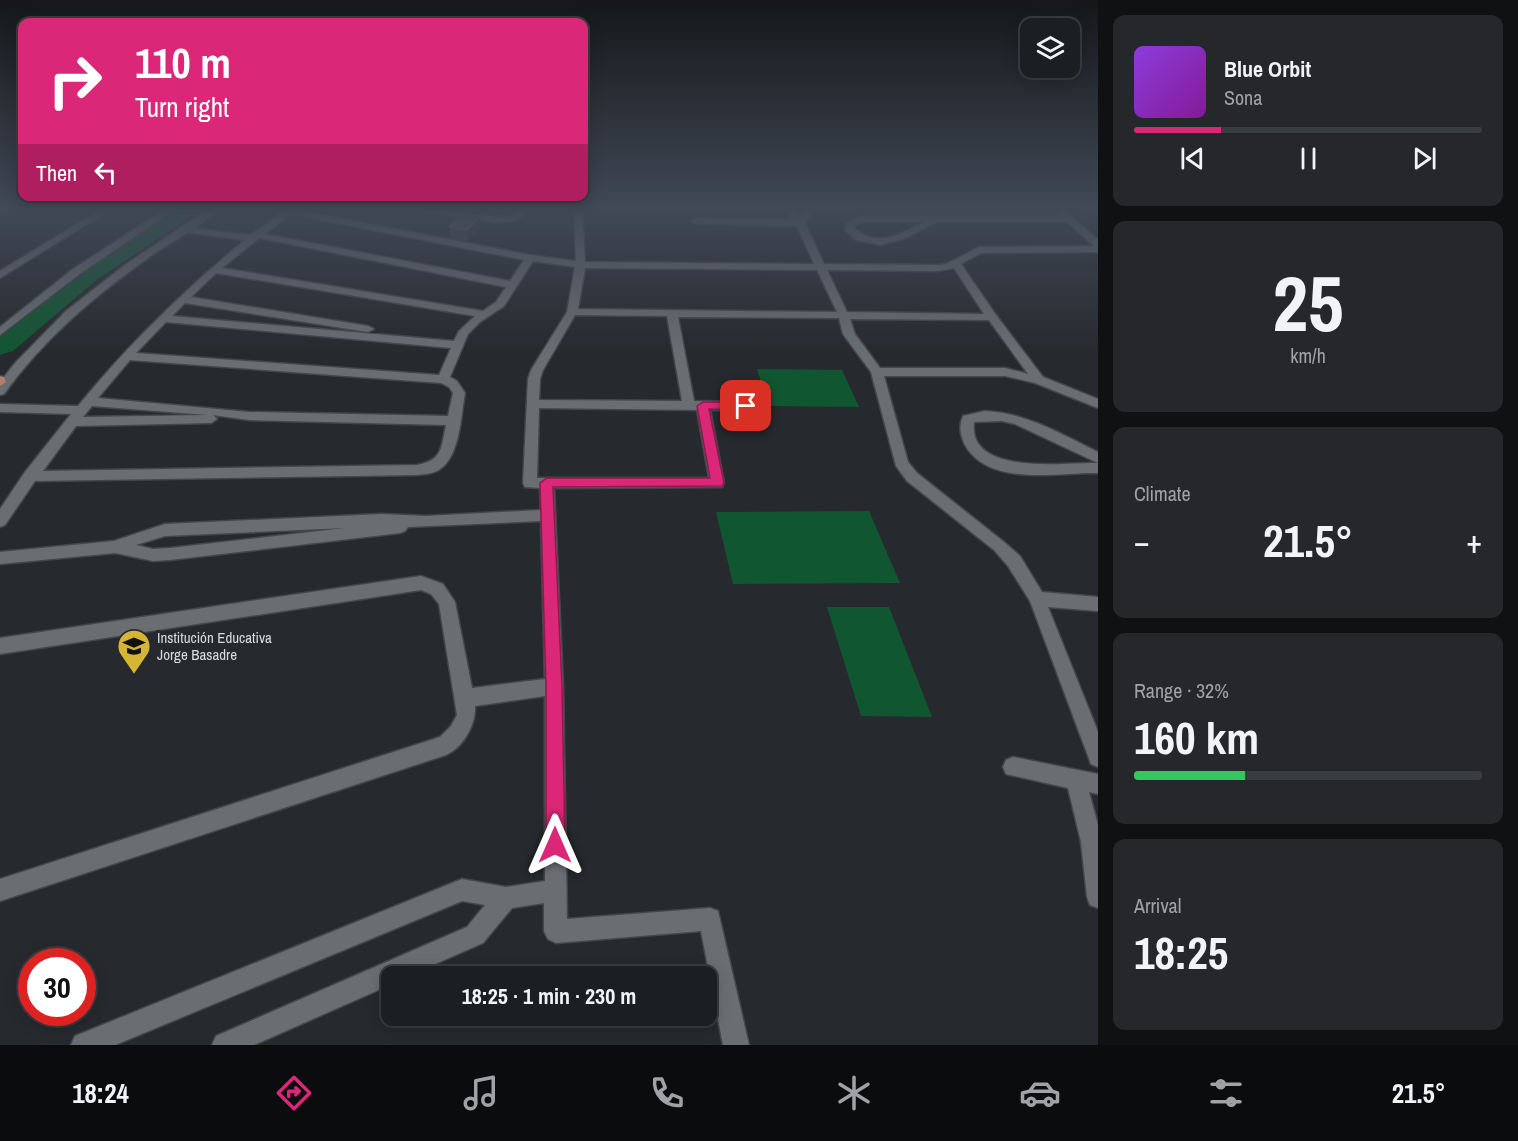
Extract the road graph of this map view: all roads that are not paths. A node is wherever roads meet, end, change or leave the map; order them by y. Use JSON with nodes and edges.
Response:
{"nodes":[{"id":1,"x":30,"y":257,"type":"edge"},
{"id":2,"x":99,"y":257,"type":"edge"},
{"id":3,"x":144,"y":257,"type":"edge"},
{"id":4,"x":231,"y":257,"type":"edge"},
{"id":5,"x":340,"y":257,"type":"edge"},
{"id":6,"x":524,"y":257,"type":"edge"},
{"id":7,"x":580,"y":257,"type":"edge"},
{"id":8,"x":815,"y":257,"type":"edge"},
{"id":9,"x":967,"y":257,"type":"edge"},
{"id":10,"x":530,"y":258,"type":"junction"},
{"id":11,"x":956,"y":263,"type":"junction"},
{"id":12,"x":580,"y":265,"type":"junction"},
{"id":13,"x":819,"y":267,"type":"junction"},
{"id":14,"x":214,"y":270,"type":"junction"},
{"id":15,"x":0,"y":275,"type":"edge"},
{"id":16,"x":513,"y":285,"type":"junction"},
{"id":17,"x":182,"y":299,"type":"junction"},
{"id":18,"x":572,"y":312,"type":"junction"},
{"id":19,"x":672,"y":313,"type":"junction"},
{"id":20,"x":483,"y":314,"type":"junction"},
{"id":21,"x":843,"y":314,"type":"junction"},
{"id":22,"x":992,"y":317,"type":"junction"},
{"id":23,"x":162,"y":318,"type":"junction"},
{"id":24,"x":0,"y":332,"type":"edge"},
{"id":25,"x":457,"y":345,"type":"junction"},
{"id":26,"x":126,"y":356,"type":"junction"},
{"id":27,"x":877,"y":372,"type":"junction"},
{"id":28,"x":443,"y":379,"type":"junction"},
{"id":29,"x":1039,"y":380,"type":"junction"},
{"id":30,"x":0,"y":391,"type":"edge"},
{"id":31,"x":533,"y":404,"type":"junction"},
{"id":32,"x":1098,"y":404,"type":"edge"},
{"id":33,"x":83,"y":406,"type":"junction"},
{"id":34,"x":696,"y":406,"type":"junction"},
{"id":35,"x":746,"y":406,"type":"dead end"},
{"id":36,"x":0,"y":408,"type":"edge"},
{"id":37,"x":249,"y":416,"type":"junction"},
{"id":38,"x":454,"y":421,"type":"junction"},
{"id":39,"x":71,"y":422,"type":"junction"},
{"id":40,"x":1098,"y":458,"type":"edge"},
{"id":41,"x":1098,"y":468,"type":"edge"},
{"id":42,"x":30,"y":476,"type":"junction"},
{"id":43,"x":547,"y":483,"type":"junction"},
{"id":44,"x":548,"y":515,"type":"junction"},
{"id":45,"x":0,"y":521,"type":"edge"},
{"id":46,"x":426,"y":522,"type":"junction"},
{"id":47,"x":115,"y":548,"type":"junction"},
{"id":48,"x":0,"y":558,"type":"edge"},
{"id":49,"x":1037,"y":599,"type":"junction"},
{"id":50,"x":1098,"y":604,"type":"edge"},
{"id":51,"x":0,"y":646,"type":"edge"},
{"id":52,"x":554,"y":686,"type":"junction"},
{"id":53,"x":465,"y":698,"type":"junction"},
{"id":54,"x":1098,"y":757,"type":"edge"},
{"id":55,"x":1013,"y":767,"type":"dead end"},
{"id":56,"x":1076,"y":780,"type":"junction"},
{"id":57,"x":1098,"y":784,"type":"edge"},
{"id":58,"x":0,"y":890,"type":"edge"},
{"id":59,"x":556,"y":890,"type":"junction"},
{"id":60,"x":1098,"y":897,"type":"edge"},
{"id":61,"x":506,"y":898,"type":"junction"},
{"id":62,"x":84,"y":1045,"type":"edge"},
{"id":63,"x":225,"y":1045,"type":"edge"},
{"id":64,"x":736,"y":1045,"type":"edge"}],
"edges":[{"from":1,"to":15,"type":"street"},
{"from":2,"to":24,"type":"street"},
{"from":3,"to":30,"type":"street"},
{"from":4,"to":14,"type":"street"},
{"from":5,"to":16,"type":"street"},
{"from":6,"to":10,"type":"street"},
{"from":7,"to":12,"type":"street"},
{"from":8,"to":13,"type":"street"},
{"from":9,"to":11,"type":"street"},
{"from":10,"to":12,"type":"street"},
{"from":10,"to":16,"type":"street"},
{"from":11,"to":13,"type":"street"},
{"from":11,"to":22,"type":"street"},
{"from":12,"to":13,"type":"street"},
{"from":12,"to":18,"type":"street"},
{"from":13,"to":21,"type":"street"},
{"from":14,"to":17,"type":"street"},
{"from":14,"to":20,"type":"street"},
{"from":16,"to":20,"type":"street"},
{"from":17,"to":23,"type":"street"},
{"from":17,"to":25,"type":"street"},
{"from":18,"to":19,"type":"street"},
{"from":18,"to":31,"type":"street"},
{"from":19,"to":21,"type":"street"},
{"from":19,"to":34,"type":"street"},
{"from":20,"to":25,"type":"street"},
{"from":21,"to":22,"type":"street"},
{"from":21,"to":27,"type":"street"},
{"from":22,"to":29,"type":"street"},
{"from":23,"to":25,"type":"street"},
{"from":23,"to":26,"type":"street"},
{"from":25,"to":28,"type":"street"},
{"from":26,"to":28,"type":"street"},
{"from":26,"to":33,"type":"street"},
{"from":27,"to":29,"type":"street"},
{"from":27,"to":49,"type":"street"},
{"from":28,"to":38,"type":"street"},
{"from":29,"to":32,"type":"street"},
{"from":31,"to":34,"type":"street"},
{"from":31,"to":43,"type":"street"},
{"from":33,"to":36,"type":"street"},
{"from":33,"to":37,"type":"street"},
{"from":33,"to":39,"type":"street"},
{"from":34,"to":35,"type":"street"},
{"from":34,"to":43,"type":"street"},
{"from":37,"to":38,"type":"street"},
{"from":37,"to":39,"type":"street"},
{"from":38,"to":42,"type":"street"},
{"from":39,"to":42,"type":"street"},
{"from":40,"to":41,"type":"street"},
{"from":42,"to":45,"type":"street"},
{"from":43,"to":44,"type":"street"},
{"from":44,"to":46,"type":"street"},
{"from":44,"to":52,"type":"street"},
{"from":46,"to":47,"type":"street"},
{"from":46,"to":47,"type":"street"},
{"from":47,"to":48,"type":"street"},
{"from":49,"to":50,"type":"street"},
{"from":49,"to":54,"type":"street"},
{"from":51,"to":53,"type":"street"},
{"from":52,"to":53,"type":"street"},
{"from":52,"to":59,"type":"street"},
{"from":53,"to":58,"type":"street"},
{"from":55,"to":56,"type":"street"},
{"from":56,"to":57,"type":"street"},
{"from":56,"to":60,"type":"street"},
{"from":59,"to":61,"type":"street"},
{"from":59,"to":64,"type":"street"},
{"from":61,"to":62,"type":"street"},
{"from":61,"to":63,"type":"street"}]}
